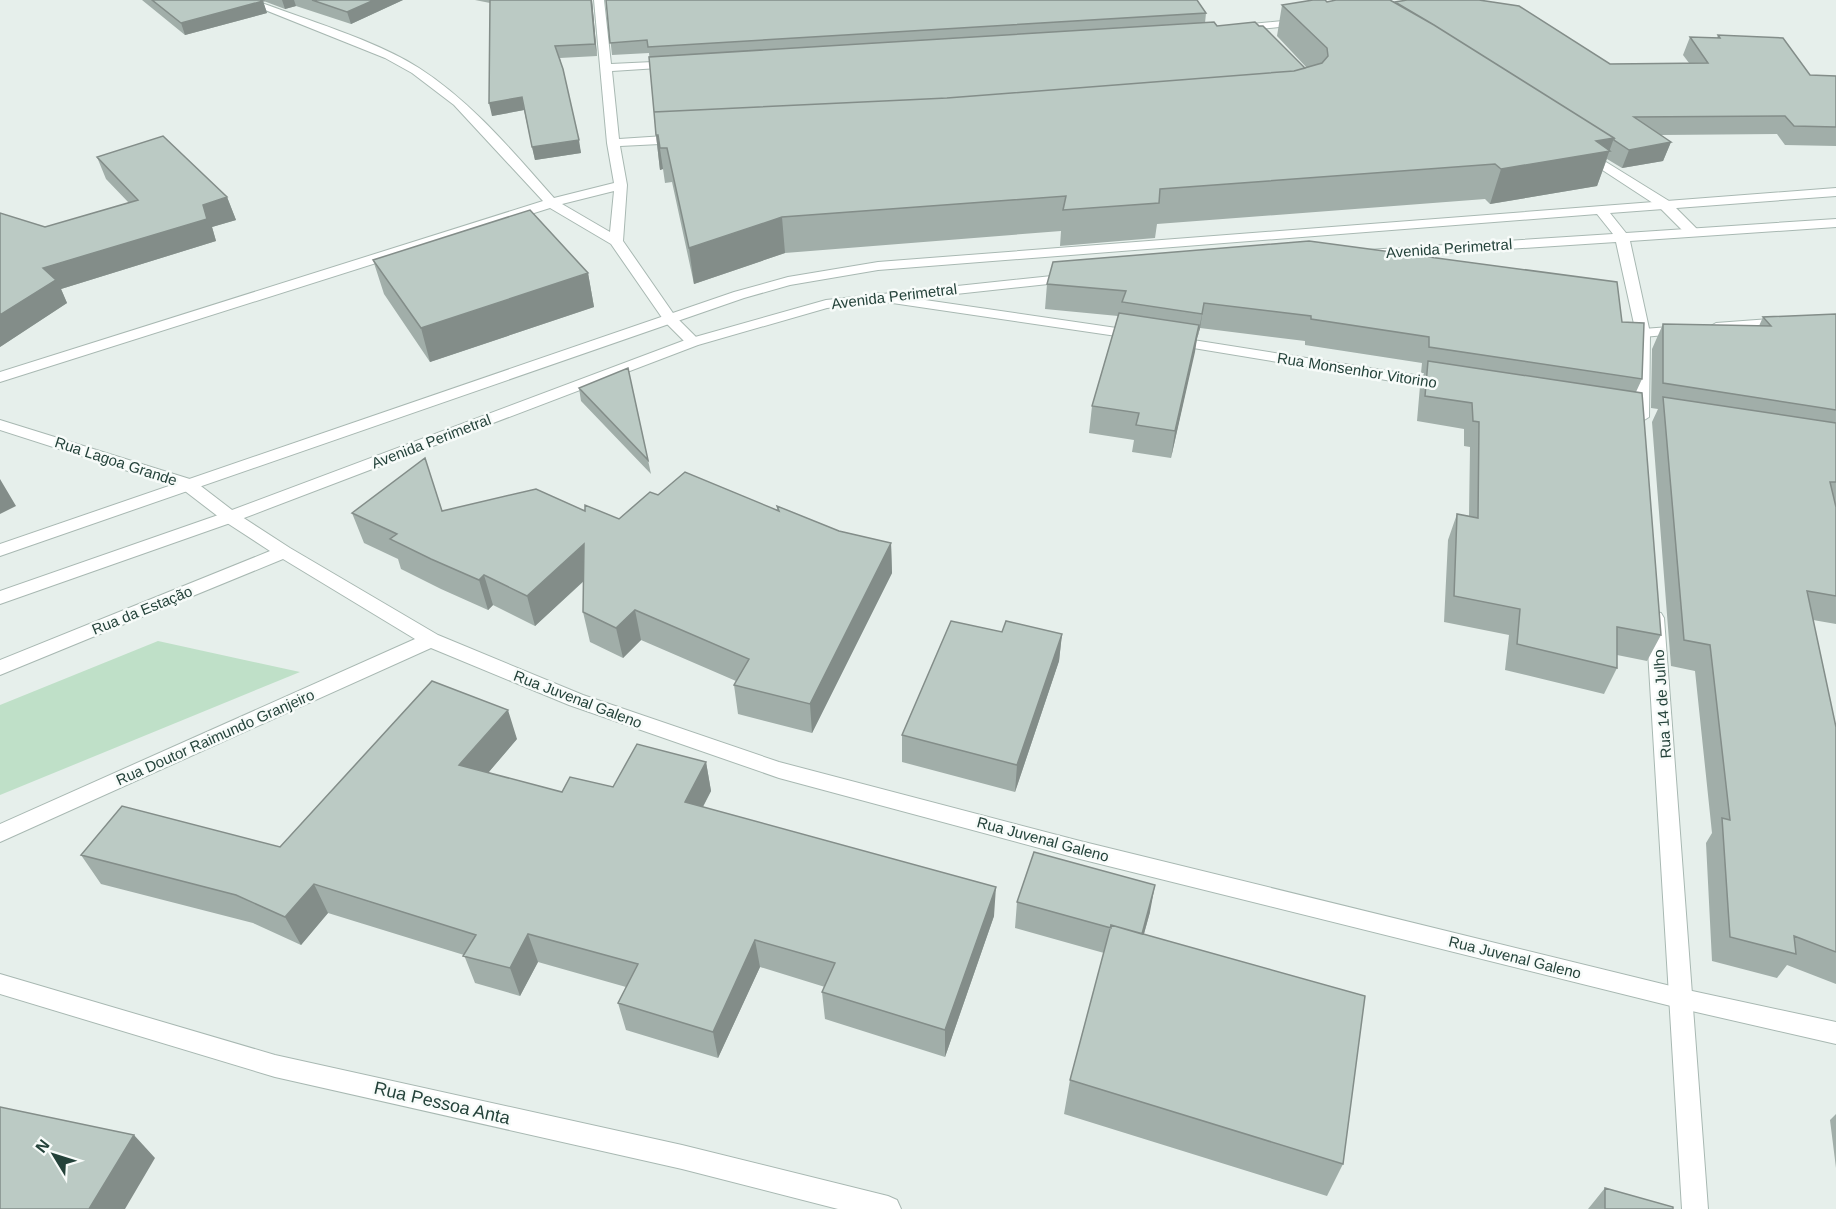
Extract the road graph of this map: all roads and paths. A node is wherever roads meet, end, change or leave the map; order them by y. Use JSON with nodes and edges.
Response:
{"nodes":[{"id":1,"x":245,"y":0,"type":"edge"},
{"id":2,"x":599,"y":0,"type":"edge"},
{"id":3,"x":1311,"y":21,"type":"edge"},
{"id":4,"x":1234,"y":29,"type":"edge"},
{"id":5,"x":690,"y":63,"type":"edge"},
{"id":6,"x":607,"y":68,"type":"junction"},
{"id":7,"x":696,"y":138,"type":"edge"},
{"id":8,"x":1570,"y":142,"type":"edge"},
{"id":9,"x":613,"y":143,"type":"junction"},
{"id":10,"x":621,"y":185,"type":"junction"},
{"id":11,"x":1836,"y":192,"type":"edge"},
{"id":12,"x":551,"y":203,"type":"junction"},
{"id":13,"x":1664,"y":204,"type":"junction"},
{"id":14,"x":1600,"y":209,"type":"junction"},
{"id":15,"x":1836,"y":223,"type":"edge"},
{"id":16,"x":1693,"y":233,"type":"junction"},
{"id":17,"x":1622,"y":237,"type":"junction"},
{"id":18,"x":616,"y":241,"type":"junction"},
{"id":19,"x":1354,"y":255,"type":"edge"},
{"id":20,"x":1085,"y":276,"type":"edge"},
{"id":21,"x":877,"y":297,"type":"junction"},
{"id":22,"x":670,"y":319,"type":"junction"},
{"id":23,"x":1802,"y":321,"type":"edge"},
{"id":24,"x":1643,"y":333,"type":"junction"},
{"id":25,"x":693,"y":342,"type":"junction"},
{"id":26,"x":0,"y":378,"type":"edge"},
{"id":27,"x":1465,"y":388,"type":"edge"},
{"id":28,"x":0,"y":425,"type":"edge"},
{"id":29,"x":1643,"y":439,"type":"edge"},
{"id":30,"x":187,"y":484,"type":"junction"},
{"id":31,"x":230,"y":517,"type":"junction"},
{"id":32,"x":0,"y":549,"type":"edge"},
{"id":33,"x":284,"y":552,"type":"junction"},
{"id":34,"x":1654,"y":594,"type":"edge"},
{"id":35,"x":0,"y":598,"type":"edge"},
{"id":36,"x":431,"y":640,"type":"junction"},
{"id":37,"x":0,"y":669,"type":"edge"},
{"id":38,"x":0,"y":833,"type":"edge"},
{"id":39,"x":0,"y":984,"type":"edge"},
{"id":40,"x":1683,"y":999,"type":"junction"},
{"id":41,"x":1836,"y":1033,"type":"edge"},
{"id":42,"x":888,"y":1209,"type":"edge"},
{"id":43,"x":1695,"y":1209,"type":"edge"}],
"edges":[{"from":1,"to":12,"type":"street"},
{"from":2,"to":6,"type":"street"},
{"from":3,"to":4,"type":"street"},
{"from":5,"to":6,"type":"street"},
{"from":6,"to":9,"type":"street"},
{"from":7,"to":9,"type":"street"},
{"from":8,"to":13,"type":"street"},
{"from":9,"to":10,"type":"street"},
{"from":10,"to":12,"type":"street"},
{"from":10,"to":18,"type":"street"},
{"from":11,"to":13,"type":"street","name":"Avenida Perimetral"},
{"from":12,"to":18,"type":"street"},
{"from":12,"to":26,"type":"street"},
{"from":13,"to":14,"type":"street","name":"Avenida Perimetral"},
{"from":13,"to":16,"type":"street"},
{"from":14,"to":17,"type":"street"},
{"from":14,"to":22,"type":"street","name":"Avenida Perimetral"},
{"from":15,"to":16,"type":"street","name":"Avenida Perimetral"},
{"from":16,"to":17,"type":"street","name":"Avenida Perimetral"},
{"from":17,"to":19,"type":"street","name":"Avenida Perimetral"},
{"from":17,"to":24,"type":"street"},
{"from":18,"to":22,"type":"street"},
{"from":20,"to":21,"type":"street","name":"Avenida Perimetral"},
{"from":21,"to":25,"type":"street","name":"Avenida Perimetral"},
{"from":21,"to":27,"type":"street","name":"Rua Monsenhor Vitorino"},
{"from":22,"to":25,"type":"street"},
{"from":22,"to":30,"type":"street","name":"Avenida Perimetral"},
{"from":23,"to":24,"type":"street"},
{"from":24,"to":29,"type":"street"},
{"from":25,"to":31,"type":"street","name":"Avenida Perimetral"},
{"from":28,"to":30,"type":"street","name":"Rua Lagoa Grande"},
{"from":30,"to":31,"type":"street","name":"Rua Lagoa Grande"},
{"from":30,"to":32,"type":"street","name":"Avenida Perimetral"},
{"from":31,"to":33,"type":"street","name":"Rua Lagoa Grande"},
{"from":31,"to":35,"type":"street","name":"Avenida Perimetral"},
{"from":33,"to":36,"type":"street","name":"Rua Juvenal Galeno"},
{"from":33,"to":37,"type":"street","name":"Rua da Estação"},
{"from":34,"to":40,"type":"street","name":"Rua 14 de Julho"},
{"from":36,"to":38,"type":"street","name":"Rua Doutor Raimundo Granjeiro"},
{"from":36,"to":40,"type":"street","name":"Rua Juvenal Galeno"},
{"from":39,"to":42,"type":"street","name":"Rua Pessoa Anta"},
{"from":40,"to":41,"type":"street","name":"Rua Juvenal Galeno"},
{"from":40,"to":43,"type":"street","name":"Rua 14 de Julho"}]}
